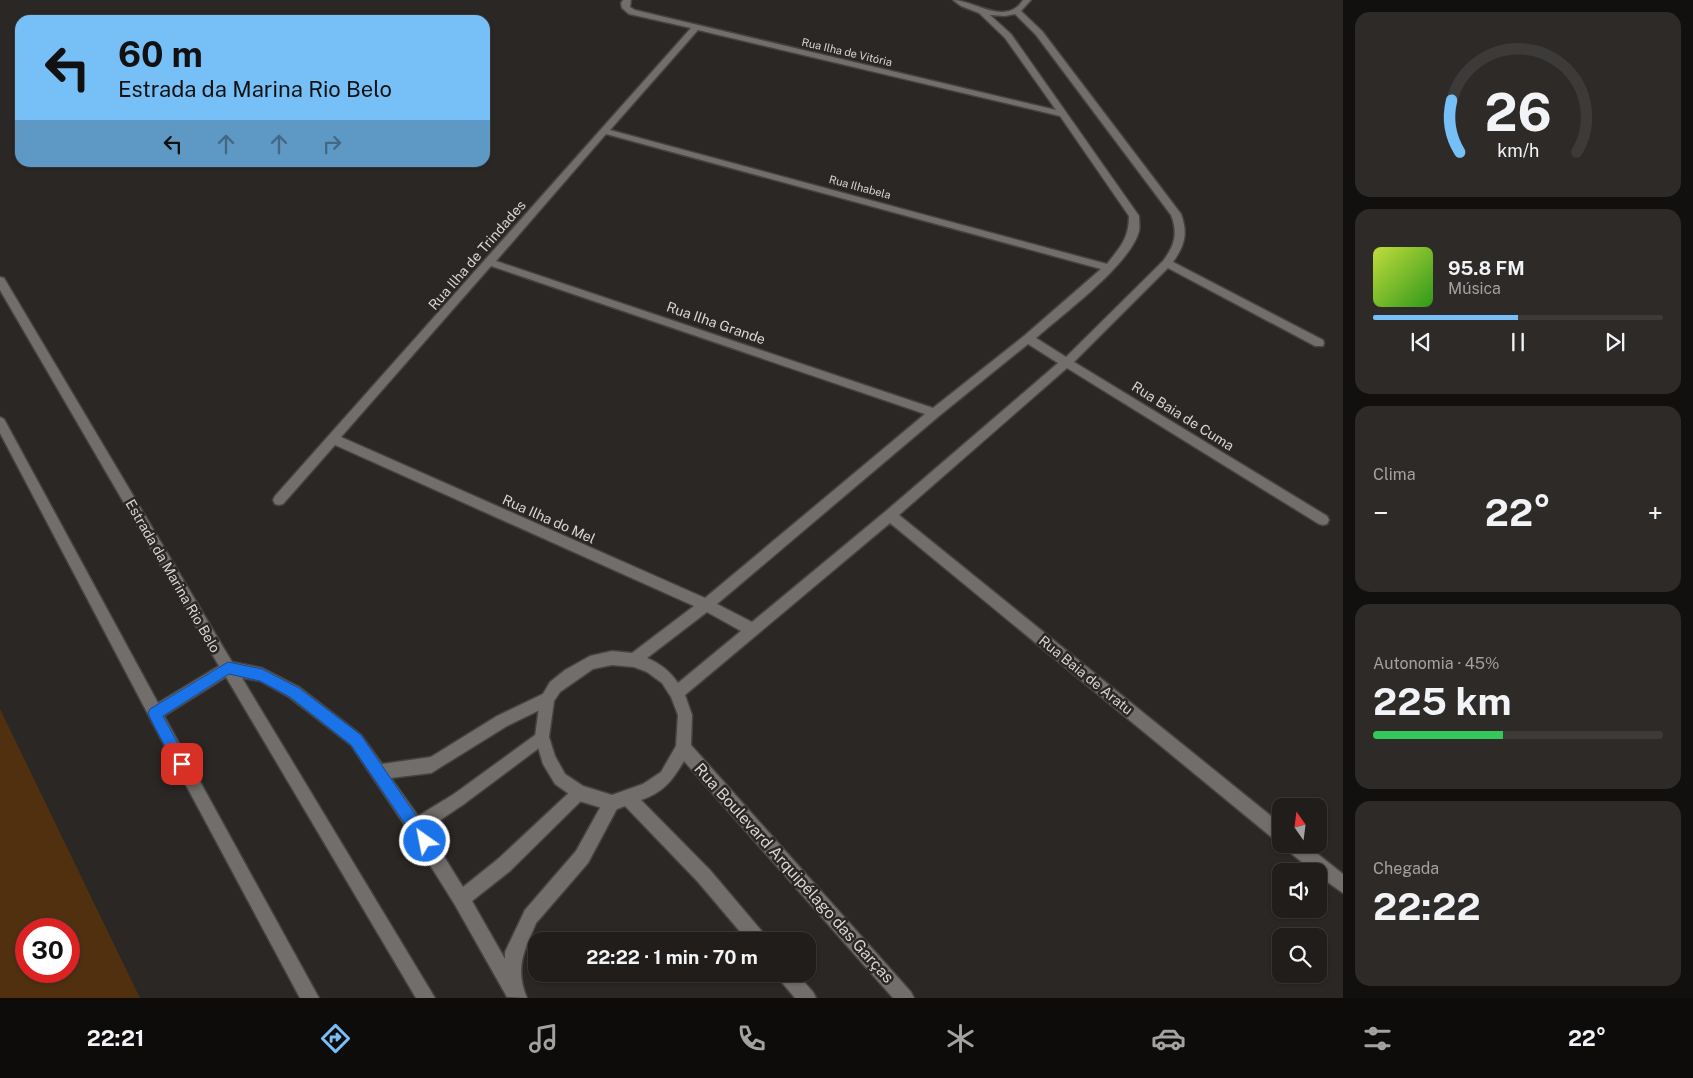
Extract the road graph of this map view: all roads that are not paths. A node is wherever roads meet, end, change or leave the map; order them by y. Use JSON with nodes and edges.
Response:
{"nodes":[{"id":1,"x":957,"y":0,"type":"edge"},
{"id":2,"x":1027,"y":0,"type":"edge"},
{"id":3,"x":626,"y":4,"type":"edge"},
{"id":4,"x":1017,"y":11,"type":"junction"},
{"id":5,"x":982,"y":12,"type":"junction"},
{"id":6,"x":695,"y":28,"type":"junction"},
{"id":7,"x":1063,"y":114,"type":"junction"},
{"id":8,"x":604,"y":131,"type":"junction"},
{"id":9,"x":489,"y":262,"type":"junction"},
{"id":10,"x":1168,"y":263,"type":"junction"},
{"id":11,"x":1109,"y":268,"type":"junction"},
{"id":12,"x":0,"y":281,"type":"edge"},
{"id":13,"x":1028,"y":339,"type":"junction"},
{"id":14,"x":1319,"y":343,"type":"dead end"},
{"id":15,"x":1067,"y":362,"type":"junction"},
{"id":16,"x":934,"y":413,"type":"junction"},
{"id":17,"x":0,"y":422,"type":"edge"},
{"id":18,"x":333,"y":439,"type":"junction"},
{"id":19,"x":279,"y":500,"type":"dead end"},
{"id":20,"x":890,"y":515,"type":"junction"},
{"id":21,"x":1323,"y":520,"type":"dead end"},
{"id":22,"x":706,"y":605,"type":"junction"},
{"id":23,"x":752,"y":629,"type":"junction"},
{"id":24,"x":634,"y":660,"type":"junction"},
{"id":25,"x":228,"y":668,"type":"junction"},
{"id":26,"x":677,"y":693,"type":"junction"},
{"id":27,"x":547,"y":699,"type":"junction"},
{"id":28,"x":155,"y":713,"type":"junction"},
{"id":29,"x":542,"y":737,"type":"junction"},
{"id":30,"x":683,"y":748,"type":"junction"},
{"id":31,"x":378,"y":772,"type":"junction"},
{"id":32,"x":579,"y":793,"type":"junction"},
{"id":33,"x":628,"y":798,"type":"junction"},
{"id":34,"x":612,"y":803,"type":"junction"},
{"id":35,"x":416,"y":827,"type":"junction"},
{"id":36,"x":1272,"y":827,"type":"edge"},
{"id":37,"x":1304,"y":853,"type":"edge"},
{"id":38,"x":1343,"y":885,"type":"edge"},
{"id":39,"x":461,"y":899,"type":"junction"},
{"id":40,"x":751,"y":932,"type":"edge"},
{"id":41,"x":793,"y":982,"type":"edge"},
{"id":42,"x":516,"y":994,"type":"edge"},
{"id":43,"x":310,"y":998,"type":"edge"},
{"id":44,"x":426,"y":998,"type":"edge"},
{"id":45,"x":806,"y":998,"type":"edge"},
{"id":46,"x":905,"y":998,"type":"edge"}],
"edges":[{"from":1,"to":5,"type":"street"},
{"from":2,"to":4,"type":"street"},
{"from":3,"to":6,"type":"street","name":"Rua Ilha de Vitória"},
{"from":4,"to":5,"type":"street"},
{"from":4,"to":10,"type":"street"},
{"from":5,"to":7,"type":"street"},
{"from":6,"to":7,"type":"street","name":"Rua Ilha de Vitória"},
{"from":6,"to":8,"type":"street","name":"Rua Ilha de Trindades"},
{"from":7,"to":11,"type":"street"},
{"from":8,"to":9,"type":"street","name":"Rua Ilha de Trindades"},
{"from":8,"to":11,"type":"street","name":"Rua Ilhabela"},
{"from":9,"to":16,"type":"street","name":"Rua Ilha Grande"},
{"from":9,"to":18,"type":"street","name":"Rua Ilha de Trindades"},
{"from":10,"to":14,"type":"street"},
{"from":10,"to":15,"type":"street"},
{"from":11,"to":13,"type":"street"},
{"from":12,"to":25,"type":"street","name":"Estrada da Marina Rio Belo"},
{"from":13,"to":15,"type":"street","name":"Rua Baia de Cuma"},
{"from":13,"to":16,"type":"street"},
{"from":15,"to":20,"type":"street"},
{"from":15,"to":21,"type":"street","name":"Rua Baia de Cuma"},
{"from":16,"to":22,"type":"street"},
{"from":17,"to":28,"type":"street"},
{"from":18,"to":19,"type":"street","name":"Rua Ilha de Trindades"},
{"from":18,"to":22,"type":"street","name":"Rua Ilha do Mel"},
{"from":20,"to":23,"type":"street"},
{"from":20,"to":36,"type":"street","name":"Rua Baia de Aratu"},
{"from":22,"to":23,"type":"street","name":"Rua Ilha do Mel"},
{"from":22,"to":24,"type":"street"},
{"from":23,"to":26,"type":"street"},
{"from":24,"to":26,"type":"street"},
{"from":24,"to":27,"type":"street"},
{"from":25,"to":28,"type":"street"},
{"from":25,"to":31,"type":"street"},
{"from":25,"to":44,"type":"street","name":"Estrada da Marina Rio Belo"},
{"from":26,"to":30,"type":"street"},
{"from":27,"to":29,"type":"street"},
{"from":27,"to":31,"type":"street"},
{"from":28,"to":43,"type":"street"},
{"from":29,"to":32,"type":"street"},
{"from":29,"to":35,"type":"street"},
{"from":30,"to":33,"type":"street"},
{"from":30,"to":46,"type":"street","name":"Rua Boulevard Arquipélago das Garças"},
{"from":31,"to":35,"type":"street"},
{"from":32,"to":34,"type":"street"},
{"from":32,"to":39,"type":"street"},
{"from":33,"to":34,"type":"street"},
{"from":33,"to":40,"type":"street"},
{"from":34,"to":42,"type":"street"},
{"from":35,"to":39,"type":"street"},
{"from":37,"to":38,"type":"street"},
{"from":39,"to":42,"type":"street"},
{"from":41,"to":45,"type":"street"}]}
